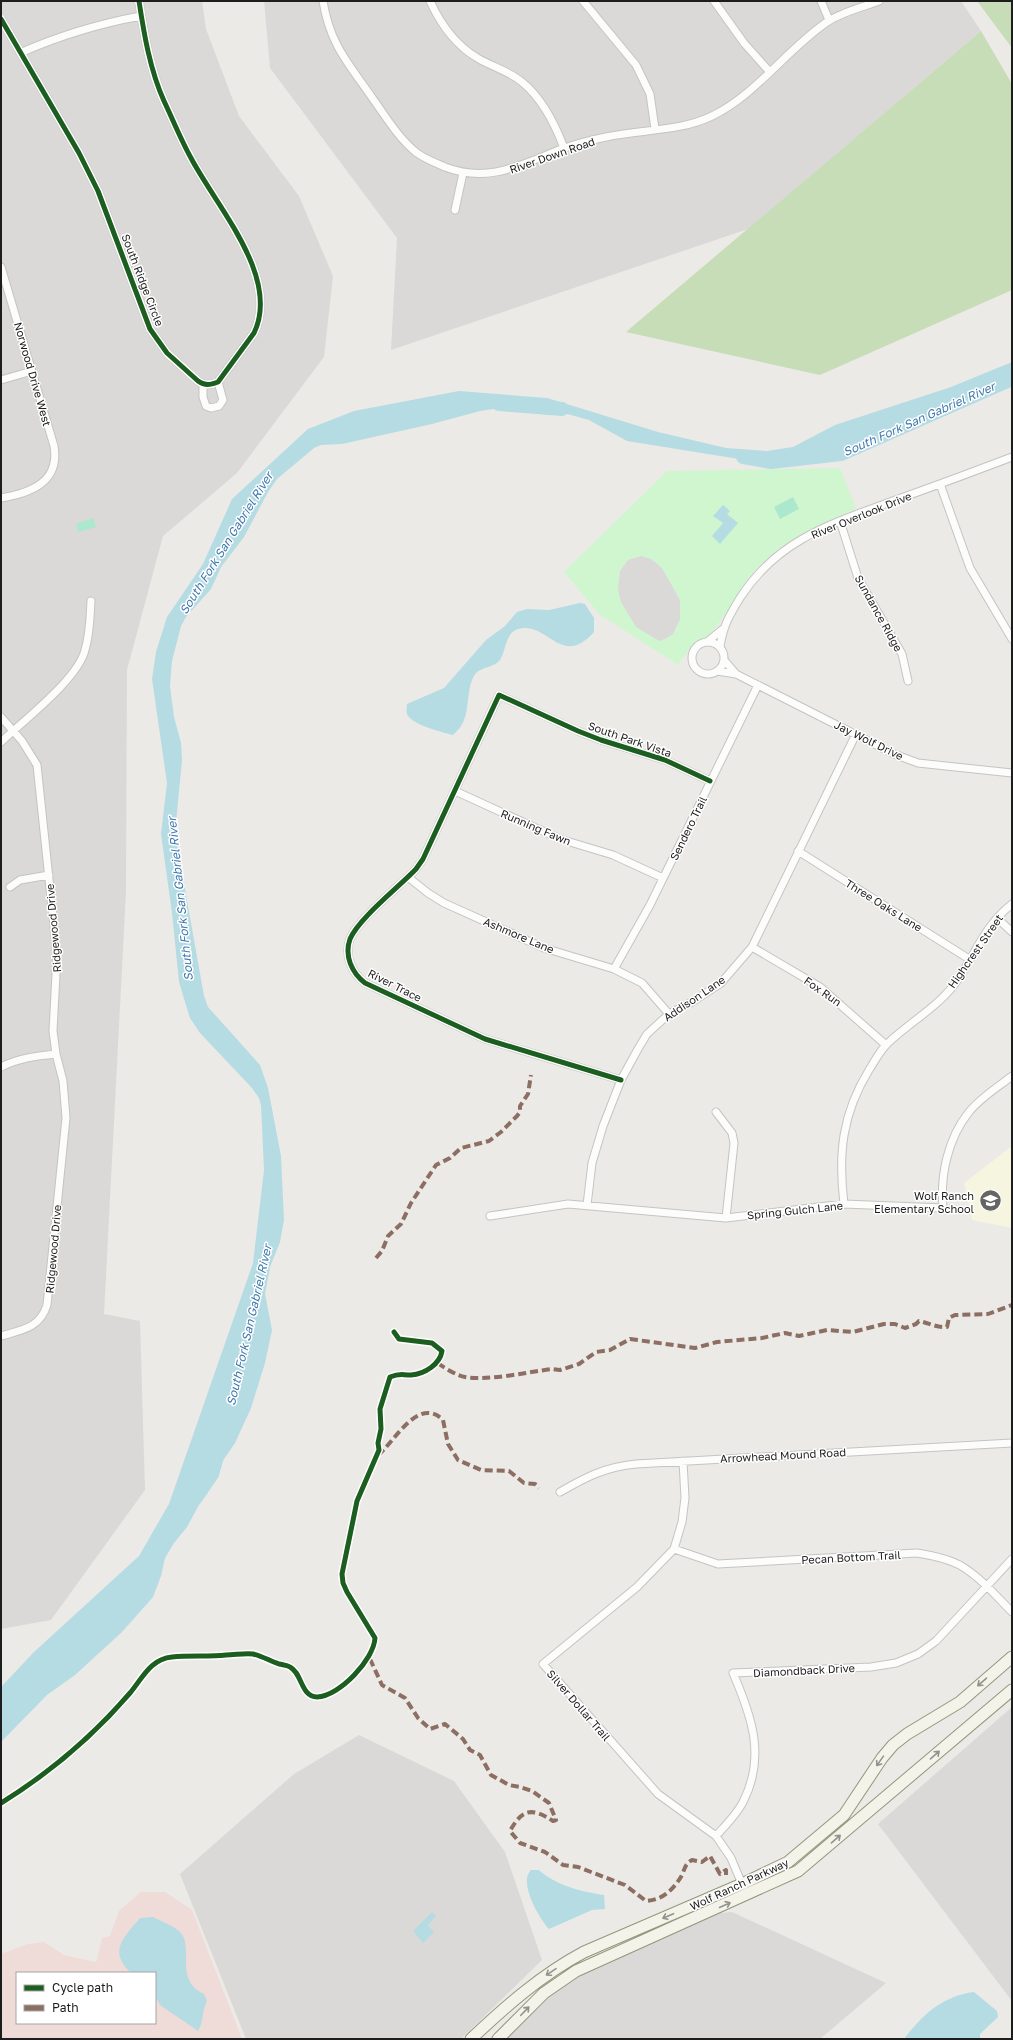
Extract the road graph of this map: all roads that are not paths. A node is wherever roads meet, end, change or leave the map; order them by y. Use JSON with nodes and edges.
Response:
{"nodes":[{"id":1,"x":139,"y":1,"type":"edge"},
{"id":2,"x":323,"y":1,"type":"edge"},
{"id":3,"x":430,"y":1,"type":"edge"},
{"id":4,"x":583,"y":1,"type":"edge"},
{"id":5,"x":714,"y":1,"type":"edge"},
{"id":6,"x":821,"y":1,"type":"edge"},
{"id":7,"x":879,"y":1,"type":"edge"},
{"id":8,"x":141,"y":16,"type":"junction"},
{"id":9,"x":1,"y":19,"type":"edge"},
{"id":10,"x":829,"y":20,"type":"junction"},
{"id":11,"x":20,"y":53,"type":"junction"},
{"id":12,"x":769,"y":71,"type":"junction"},
{"id":13,"x":656,"y":129,"type":"junction"},
{"id":14,"x":564,"y":148,"type":"junction"},
{"id":15,"x":463,"y":173,"type":"junction"},
{"id":16,"x":455,"y":210,"type":"dead end"},
{"id":17,"x":1,"y":267,"type":"edge"},
{"id":18,"x":32,"y":371,"type":"junction"},
{"id":19,"x":1,"y":380,"type":"edge"},
{"id":20,"x":218,"y":382,"type":"junction"},
{"id":21,"x":203,"y":384,"type":"junction"},
{"id":22,"x":1012,"y":457,"type":"edge"},
{"id":23,"x":940,"y":484,"type":"junction"},
{"id":24,"x":1,"y":498,"type":"edge"},
{"id":25,"x":840,"y":521,"type":"junction"},
{"id":26,"x":91,"y":601,"type":"dead end"},
{"id":27,"x":723,"y":629,"type":"junction"},
{"id":28,"x":1012,"y":639,"type":"edge"},
{"id":29,"x":708,"y":642,"type":"junction"},
{"id":30,"x":720,"y":648,"type":"junction"},
{"id":31,"x":724,"y":660,"type":"junction"},
{"id":32,"x":717,"y":671,"type":"junction"},
{"id":33,"x":736,"y":674,"type":"junction"},
{"id":34,"x":908,"y":681,"type":"dead end"},
{"id":35,"x":758,"y":685,"type":"junction"},
{"id":36,"x":499,"y":695,"type":"joint"},
{"id":37,"x":1,"y":717,"type":"edge"},
{"id":38,"x":14,"y":730,"type":"junction"},
{"id":39,"x":856,"y":734,"type":"junction"},
{"id":40,"x":1,"y":742,"type":"edge"},
{"id":41,"x":1012,"y":773,"type":"edge"},
{"id":42,"x":710,"y":781,"type":"junction"},
{"id":43,"x":455,"y":791,"type":"junction"},
{"id":44,"x":798,"y":850,"type":"junction"},
{"id":45,"x":49,"y":875,"type":"junction"},
{"id":46,"x":408,"y":877,"type":"junction"},
{"id":47,"x":663,"y":878,"type":"junction"},
{"id":48,"x":10,"y":887,"type":"dead end"},
{"id":49,"x":1012,"y":904,"type":"edge"},
{"id":50,"x":997,"y":918,"type":"junction"},
{"id":51,"x":1012,"y":932,"type":"edge"},
{"id":52,"x":752,"y":947,"type":"junction"},
{"id":53,"x":970,"y":960,"type":"junction"},
{"id":54,"x":614,"y":969,"type":"junction"},
{"id":55,"x":669,"y":1014,"type":"junction"},
{"id":56,"x":886,"y":1045,"type":"junction"},
{"id":57,"x":56,"y":1054,"type":"junction"},
{"id":58,"x":1,"y":1066,"type":"edge"},
{"id":59,"x":1012,"y":1076,"type":"edge"},
{"id":60,"x":621,"y":1080,"type":"junction"},
{"id":61,"x":716,"y":1112,"type":"dead end"},
{"id":62,"x":844,"y":1204,"type":"junction"},
{"id":63,"x":587,"y":1206,"type":"junction"},
{"id":64,"x":490,"y":1216,"type":"dead end"},
{"id":65,"x":726,"y":1218,"type":"junction"},
{"id":66,"x":1,"y":1336,"type":"edge"},
{"id":67,"x":1012,"y":1443,"type":"edge"},
{"id":68,"x":683,"y":1461,"type":"junction"},
{"id":69,"x":560,"y":1492,"type":"dead end"},
{"id":70,"x":674,"y":1549,"type":"junction"},
{"id":71,"x":1012,"y":1559,"type":"edge"},
{"id":72,"x":986,"y":1586,"type":"junction"},
{"id":73,"x":1012,"y":1612,"type":"edge"},
{"id":74,"x":1012,"y":1657,"type":"edge"},
{"id":75,"x":1012,"y":1690,"type":"edge"},
{"id":76,"x":716,"y":1836,"type":"junction"},
{"id":77,"x":742,"y":1884,"type":"junction"},
{"id":78,"x":748,"y":1895,"type":"junction"},
{"id":79,"x":501,"y":2010,"type":"junction"},
{"id":80,"x":513,"y":2024,"type":"junction"},
{"id":81,"x":471,"y":2039,"type":"edge"},
{"id":82,"x":498,"y":2039,"type":"edge"}],
"edges":[{"from":1,"to":8,"type":"street"},
{"from":2,"to":15,"type":"street","name":"River Down Road"},
{"from":3,"to":14,"type":"street"},
{"from":4,"to":13,"type":"street"},
{"from":5,"to":12,"type":"street"},
{"from":6,"to":10,"type":"street"},
{"from":7,"to":10,"type":"street","name":"River Down Road"},
{"from":8,"to":11,"type":"street"},
{"from":8,"to":20,"type":"street"},
{"from":9,"to":11,"type":"street","name":"South Ridge Circle"},
{"from":10,"to":12,"type":"street","name":"River Down Road"},
{"from":11,"to":21,"type":"street","name":"South Ridge Circle"},
{"from":12,"to":13,"type":"street","name":"River Down Road"},
{"from":13,"to":14,"type":"street","name":"River Down Road"},
{"from":14,"to":15,"type":"street","name":"River Down Road"},
{"from":15,"to":16,"type":"street"},
{"from":17,"to":18,"type":"street","name":"Norwood Drive West"},
{"from":18,"to":19,"type":"street"},
{"from":18,"to":24,"type":"street","name":"Norwood Drive West"},
{"from":20,"to":21,"type":"street"},
{"from":20,"to":21,"type":"street"},
{"from":22,"to":23,"type":"street","name":"River Overlook Drive"},
{"from":23,"to":25,"type":"street","name":"River Overlook Drive"},
{"from":23,"to":28,"type":"street"},
{"from":25,"to":27,"type":"street","name":"River Overlook Drive"},
{"from":25,"to":34,"type":"street","name":"Sundance Ridge"},
{"from":26,"to":38,"type":"street"},
{"from":27,"to":29,"type":"street"},
{"from":27,"to":30,"type":"street"},
{"from":29,"to":30,"type":"street"},
{"from":29,"to":32,"type":"street"},
{"from":30,"to":31,"type":"street"},
{"from":31,"to":32,"type":"street"},
{"from":31,"to":33,"type":"street","name":"Jay Wolf Drive"},
{"from":32,"to":33,"type":"street","name":"Jay Wolf Drive"},
{"from":33,"to":35,"type":"street","name":"Jay Wolf Drive"},
{"from":35,"to":39,"type":"street","name":"Jay Wolf Drive"},
{"from":35,"to":42,"type":"street","name":"Sendero Trail"},
{"from":36,"to":42,"type":"street","name":"South Park Vista"},
{"from":36,"to":43,"type":"street","name":"River Trace"},
{"from":37,"to":38,"type":"street","name":"Ridgewood Drive"},
{"from":38,"to":40,"type":"street"},
{"from":38,"to":45,"type":"street","name":"Ridgewood Drive"},
{"from":39,"to":41,"type":"street","name":"Jay Wolf Drive"},
{"from":39,"to":44,"type":"street","name":"Addison Lane"},
{"from":42,"to":47,"type":"street","name":"Sendero Trail"},
{"from":43,"to":46,"type":"street","name":"River Trace"},
{"from":43,"to":47,"type":"street","name":"Running Fawn"},
{"from":44,"to":52,"type":"street","name":"Addison Lane"},
{"from":44,"to":53,"type":"street","name":"Three Oaks Lane"},
{"from":45,"to":48,"type":"street"},
{"from":45,"to":57,"type":"street","name":"Ridgewood Drive"},
{"from":46,"to":54,"type":"street","name":"Ashmore Lane"},
{"from":46,"to":60,"type":"street","name":"River Trace"},
{"from":47,"to":54,"type":"street","name":"Sendero Trail"},
{"from":49,"to":50,"type":"street","name":"Highcrest Street"},
{"from":50,"to":51,"type":"street"},
{"from":50,"to":53,"type":"street","name":"Highcrest Street"},
{"from":52,"to":55,"type":"street","name":"Addison Lane"},
{"from":52,"to":56,"type":"street","name":"Fox Run"},
{"from":53,"to":56,"type":"street","name":"Highcrest Street"},
{"from":54,"to":55,"type":"street","name":"Ashmore Lane"},
{"from":55,"to":60,"type":"street","name":"Addison Lane"},
{"from":56,"to":62,"type":"street","name":"Highcrest Street"},
{"from":57,"to":58,"type":"street"},
{"from":57,"to":66,"type":"street","name":"Ridgewood Drive"},
{"from":59,"to":62,"type":"street","name":"Spring Gulch Lane"},
{"from":60,"to":63,"type":"street","name":"Addison Lane"},
{"from":61,"to":65,"type":"street"},
{"from":62,"to":65,"type":"street","name":"Spring Gulch Lane"},
{"from":63,"to":64,"type":"street","name":"Spring Gulch Lane"},
{"from":63,"to":65,"type":"street","name":"Spring Gulch Lane"},
{"from":67,"to":68,"type":"street","name":"Arrowhead Mound Road"},
{"from":68,"to":69,"type":"street","name":"Arrowhead Mound Road"},
{"from":68,"to":70,"type":"street","name":"Silver Dollar Trail"},
{"from":70,"to":72,"type":"street","name":"Pecan Bottom Trail"},
{"from":70,"to":76,"type":"street","name":"Silver Dollar Trail"},
{"from":71,"to":72,"type":"street","name":"Diamondback Drive"},
{"from":72,"to":73,"type":"street","name":"Pecan Bottom Trail"},
{"from":72,"to":76,"type":"street","name":"Diamondback Drive"},
{"from":74,"to":77,"type":"street","name":"Wolf Ranch Parkway","one_way":true},
{"from":78,"to":75,"type":"street","name":"Wolf Ranch Parkway","one_way":true},
{"from":76,"to":77,"type":"street","name":"Silver Dollar Trail"},
{"from":77,"to":78,"type":"street"},
{"from":77,"to":79,"type":"street","name":"Wolf Ranch Parkway","one_way":true},
{"from":80,"to":78,"type":"street","name":"Wolf Ranch Parkway","one_way":true},
{"from":79,"to":80,"type":"street"},
{"from":79,"to":81,"type":"street","name":"Wolf Ranch Parkway"},
{"from":80,"to":82,"type":"street","name":"Wolf Ranch Parkway"}]}
